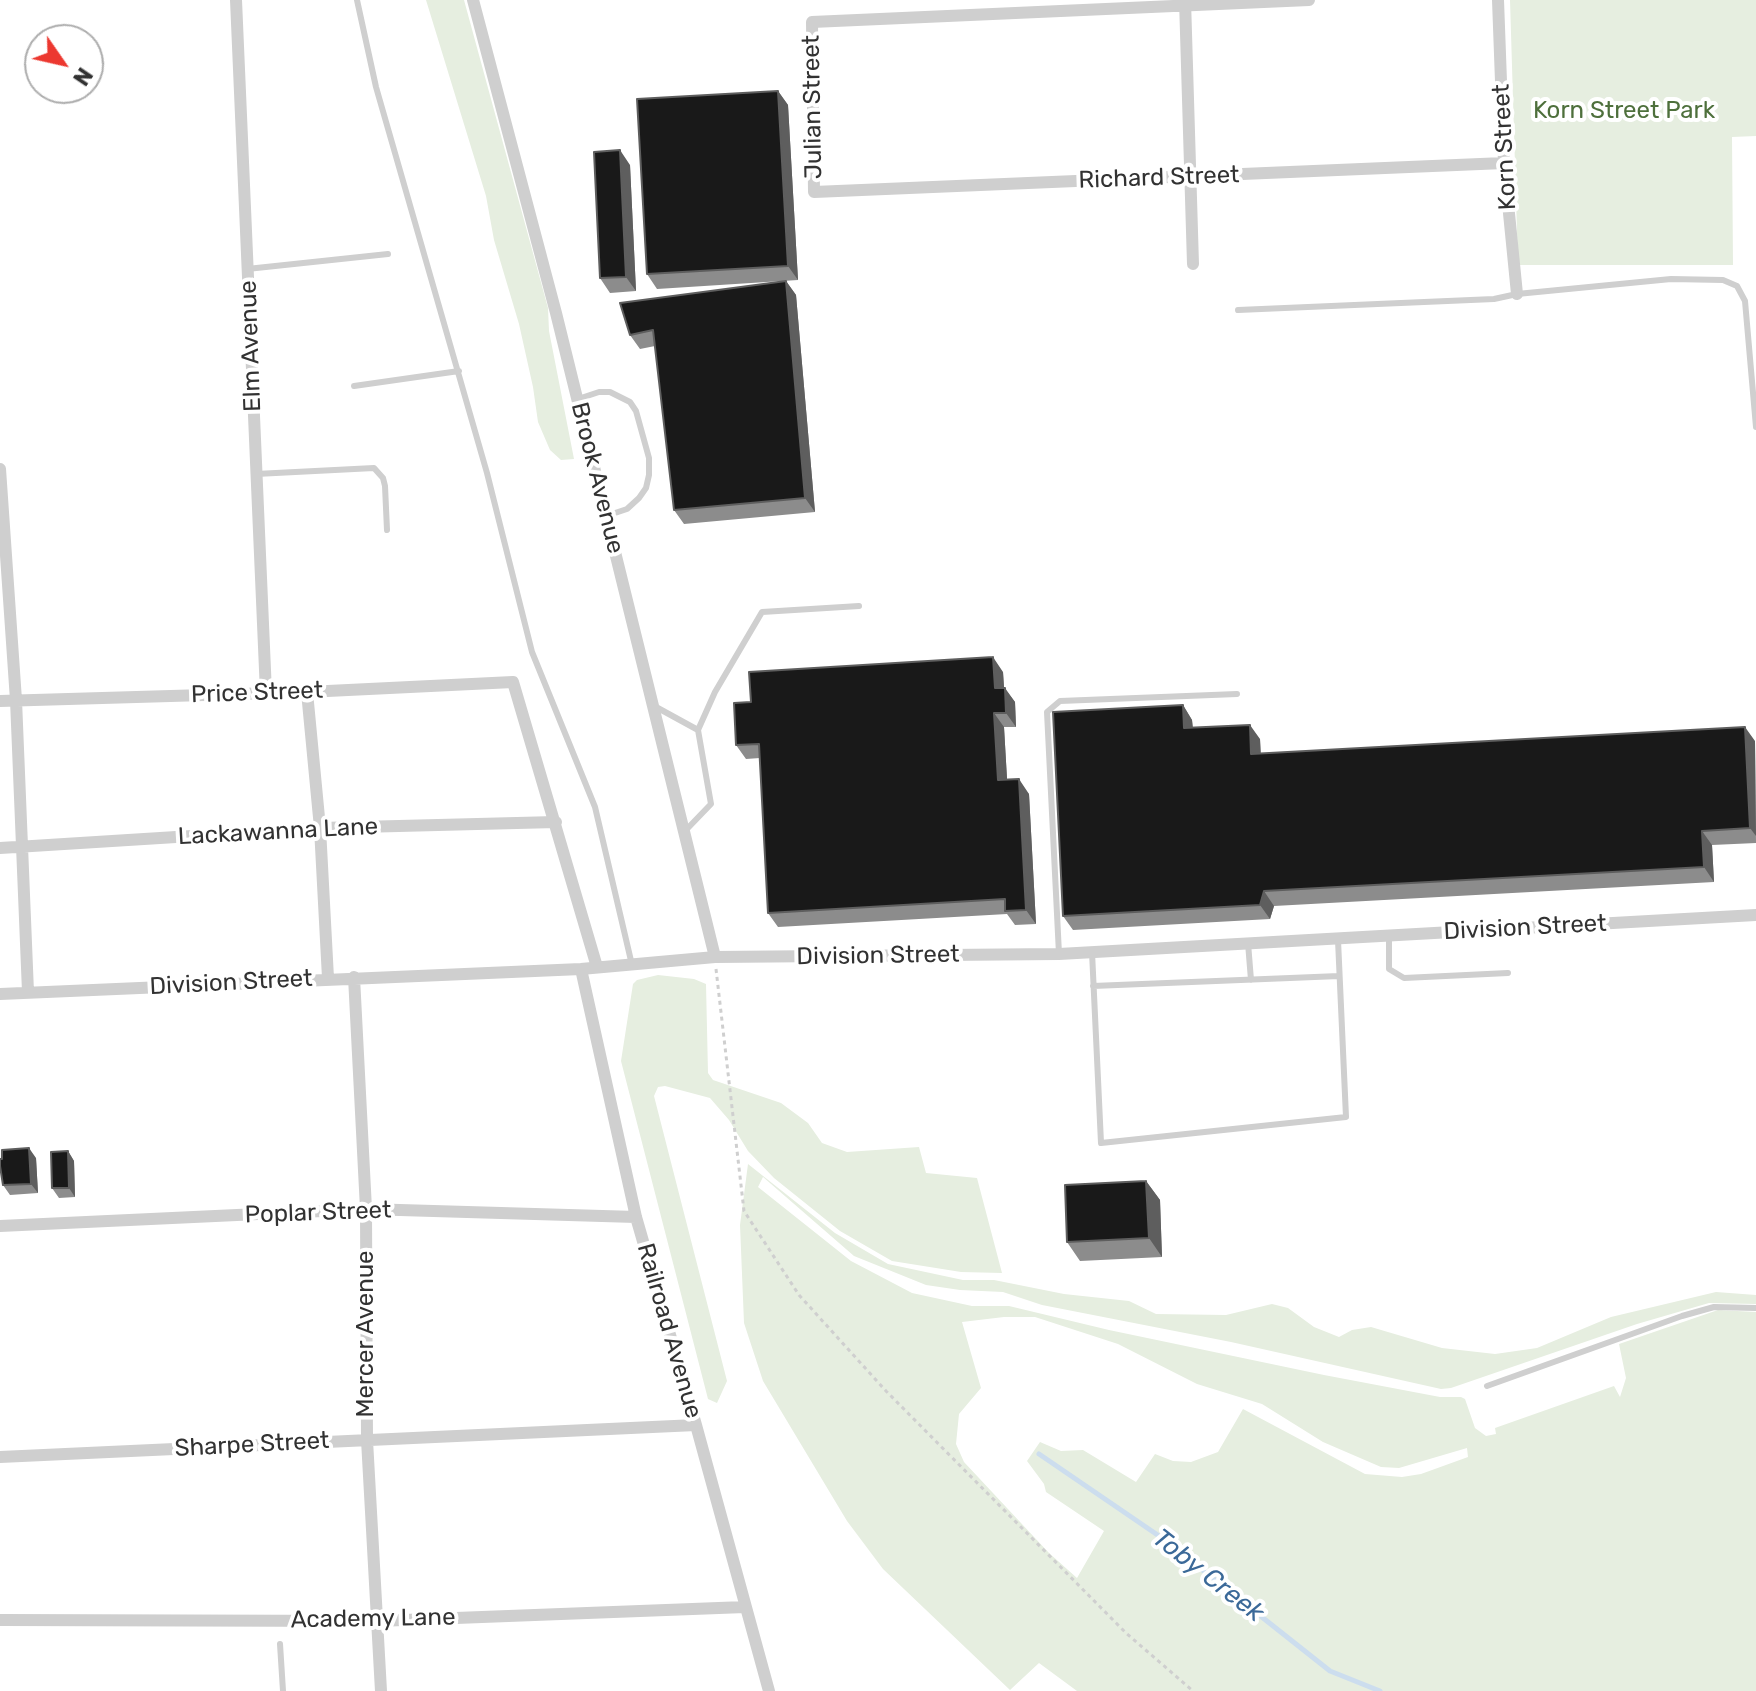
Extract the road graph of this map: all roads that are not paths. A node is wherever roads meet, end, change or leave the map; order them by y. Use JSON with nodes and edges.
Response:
{"nodes":[{"id":1,"x":236,"y":0,"type":"edge"},
{"id":2,"x":357,"y":0,"type":"edge"},
{"id":3,"x":473,"y":0,"type":"edge"},
{"id":4,"x":1309,"y":0,"type":"edge"},
{"id":5,"x":1498,"y":0,"type":"edge"},
{"id":6,"x":1185,"y":3,"type":"edge"},
{"id":7,"x":1504,"y":163,"type":"junction"},
{"id":8,"x":1190,"y":177,"type":"junction"},
{"id":9,"x":814,"y":192,"type":"joint"},
{"id":10,"x":388,"y":254,"type":"dead end"},
{"id":11,"x":1193,"y":264,"type":"dead end"},
{"id":12,"x":247,"y":269,"type":"junction"},
{"id":13,"x":1517,"y":294,"type":"junction"},
{"id":14,"x":1238,"y":310,"type":"dead end"},
{"id":15,"x":459,"y":371,"type":"junction"},
{"id":16,"x":354,"y":386,"type":"dead end"},
{"id":17,"x":578,"y":399,"type":"junction"},
{"id":18,"x":1756,"y":427,"type":"edge"},
{"id":19,"x":0,"y":469,"type":"edge"},
{"id":20,"x":256,"y":474,"type":"junction"},
{"id":21,"x":606,"y":516,"type":"junction"},
{"id":22,"x":387,"y":530,"type":"dead end"},
{"id":23,"x":859,"y":606,"type":"dead end"},
{"id":24,"x":307,"y":692,"type":"junction"},
{"id":25,"x":266,"y":693,"type":"junction"},
{"id":26,"x":1237,"y":694,"type":"dead end"},
{"id":27,"x":16,"y":700,"type":"junction"},
{"id":28,"x":0,"y":701,"type":"edge"},
{"id":29,"x":653,"y":705,"type":"junction"},
{"id":30,"x":698,"y":730,"type":"junction"},
{"id":31,"x":556,"y":822,"type":"junction"},
{"id":32,"x":320,"y":828,"type":"junction"},
{"id":33,"x":684,"y":832,"type":"junction"},
{"id":34,"x":20,"y":847,"type":"junction"},
{"id":35,"x":0,"y":848,"type":"edge"},
{"id":36,"x":1756,"y":915,"type":"edge"},
{"id":37,"x":1389,"y":935,"type":"junction"},
{"id":38,"x":1338,"y":938,"type":"junction"},
{"id":39,"x":1248,"y":943,"type":"junction"},
{"id":40,"x":1092,"y":952,"type":"junction"},
{"id":41,"x":1059,"y":954,"type":"junction"},
{"id":42,"x":715,"y":957,"type":"junction"},
{"id":43,"x":632,"y":965,"type":"junction"},
{"id":44,"x":597,"y":967,"type":"junction"},
{"id":45,"x":581,"y":969,"type":"junction"},
{"id":46,"x":1508,"y":973,"type":"dead end"},
{"id":47,"x":1339,"y":976,"type":"junction"},
{"id":48,"x":354,"y":977,"type":"junction"},
{"id":49,"x":328,"y":978,"type":"junction"},
{"id":50,"x":1251,"y":980,"type":"junction"},
{"id":51,"x":1093,"y":986,"type":"junction"},
{"id":52,"x":28,"y":992,"type":"junction"},
{"id":53,"x":0,"y":994,"type":"edge"},
{"id":54,"x":366,"y":1209,"type":"junction"},
{"id":55,"x":636,"y":1217,"type":"junction"},
{"id":56,"x":0,"y":1226,"type":"edge"},
{"id":57,"x":1756,"y":1308,"type":"edge"},
{"id":58,"x":1487,"y":1386,"type":"dead end"},
{"id":59,"x":696,"y":1425,"type":"junction"},
{"id":60,"x":367,"y":1440,"type":"junction"},
{"id":61,"x":0,"y":1457,"type":"edge"},
{"id":62,"x":745,"y":1607,"type":"junction"},
{"id":63,"x":0,"y":1620,"type":"edge"},
{"id":64,"x":377,"y":1621,"type":"junction"},
{"id":65,"x":280,"y":1644,"type":"dead end"},
{"id":66,"x":283,"y":1691,"type":"edge"},
{"id":67,"x":381,"y":1691,"type":"edge"},
{"id":68,"x":769,"y":1691,"type":"edge"}],
"edges":[{"from":1,"to":12,"type":"street","name":"Elm Avenue"},
{"from":2,"to":15,"type":"lane"},
{"from":3,"to":17,"type":"street","name":"Brook Avenue"},
{"from":4,"to":6,"type":"street"},
{"from":5,"to":7,"type":"street","name":"Korn Street"},
{"from":6,"to":8,"type":"street"},
{"from":6,"to":9,"type":"street","name":"Julian Street"},
{"from":7,"to":8,"type":"street","name":"Richard Street"},
{"from":7,"to":13,"type":"street","name":"Korn Street"},
{"from":8,"to":9,"type":"street","name":"Richard Street"},
{"from":8,"to":11,"type":"street"},
{"from":10,"to":12,"type":"lane"},
{"from":12,"to":20,"type":"street","name":"Elm Avenue"},
{"from":13,"to":14,"type":"lane"},
{"from":13,"to":18,"type":"lane"},
{"from":15,"to":16,"type":"lane"},
{"from":15,"to":43,"type":"lane"},
{"from":17,"to":21,"type":"street","name":"Brook Avenue"},
{"from":17,"to":21,"type":"lane"},
{"from":19,"to":27,"type":"street"},
{"from":20,"to":22,"type":"lane"},
{"from":20,"to":25,"type":"street","name":"Elm Avenue"},
{"from":21,"to":29,"type":"street","name":"Brook Avenue"},
{"from":23,"to":30,"type":"lane"},
{"from":24,"to":25,"type":"street","name":"Price Street"},
{"from":24,"to":31,"type":"street","name":"Price Street"},
{"from":24,"to":32,"type":"street"},
{"from":25,"to":27,"type":"street","name":"Price Street"},
{"from":26,"to":41,"type":"lane"},
{"from":27,"to":28,"type":"street","name":"Price Street"},
{"from":27,"to":34,"type":"street"},
{"from":29,"to":30,"type":"lane"},
{"from":29,"to":33,"type":"street","name":"Brook Avenue"},
{"from":30,"to":33,"type":"lane"},
{"from":31,"to":32,"type":"street","name":"Lackawanna Lane"},
{"from":31,"to":44,"type":"street"},
{"from":32,"to":34,"type":"street","name":"Lackawanna Lane"},
{"from":32,"to":49,"type":"street"},
{"from":33,"to":42,"type":"street","name":"Brook Avenue"},
{"from":34,"to":35,"type":"street","name":"Lackawanna Lane"},
{"from":34,"to":52,"type":"street"},
{"from":36,"to":37,"type":"street","name":"Division Street"},
{"from":37,"to":38,"type":"street","name":"Division Street"},
{"from":37,"to":46,"type":"lane"},
{"from":38,"to":39,"type":"street","name":"Division Street"},
{"from":38,"to":47,"type":"lane"},
{"from":39,"to":40,"type":"street","name":"Division Street"},
{"from":39,"to":50,"type":"lane"},
{"from":40,"to":41,"type":"street","name":"Division Street"},
{"from":40,"to":51,"type":"lane"},
{"from":41,"to":42,"type":"street","name":"Division Street"},
{"from":42,"to":43,"type":"street","name":"Division Street"},
{"from":43,"to":44,"type":"street","name":"Division Street"},
{"from":44,"to":45,"type":"street","name":"Division Street"},
{"from":45,"to":48,"type":"street","name":"Division Street"},
{"from":45,"to":55,"type":"street","name":"Railroad Avenue"},
{"from":47,"to":50,"type":"lane"},
{"from":47,"to":51,"type":"lane"},
{"from":48,"to":49,"type":"street","name":"Division Street"},
{"from":48,"to":54,"type":"street","name":"Mercer Avenue"},
{"from":49,"to":52,"type":"street","name":"Division Street"},
{"from":50,"to":51,"type":"lane"},
{"from":52,"to":53,"type":"street","name":"Division Street"},
{"from":54,"to":55,"type":"street","name":"Poplar Street"},
{"from":54,"to":56,"type":"street","name":"Poplar Street"},
{"from":54,"to":60,"type":"street","name":"Mercer Avenue"},
{"from":55,"to":59,"type":"street","name":"Railroad Avenue"},
{"from":57,"to":58,"type":"lane"},
{"from":59,"to":60,"type":"street","name":"Sharpe Street"},
{"from":59,"to":62,"type":"street","name":"Railroad Avenue"},
{"from":60,"to":61,"type":"street","name":"Sharpe Street"},
{"from":60,"to":64,"type":"street","name":"Mercer Avenue"},
{"from":62,"to":64,"type":"street","name":"Academy Lane"},
{"from":62,"to":68,"type":"street","name":"Railroad Avenue"},
{"from":63,"to":64,"type":"street","name":"Academy Lane"},
{"from":64,"to":67,"type":"street","name":"Mercer Avenue"},
{"from":65,"to":66,"type":"lane"}]}
